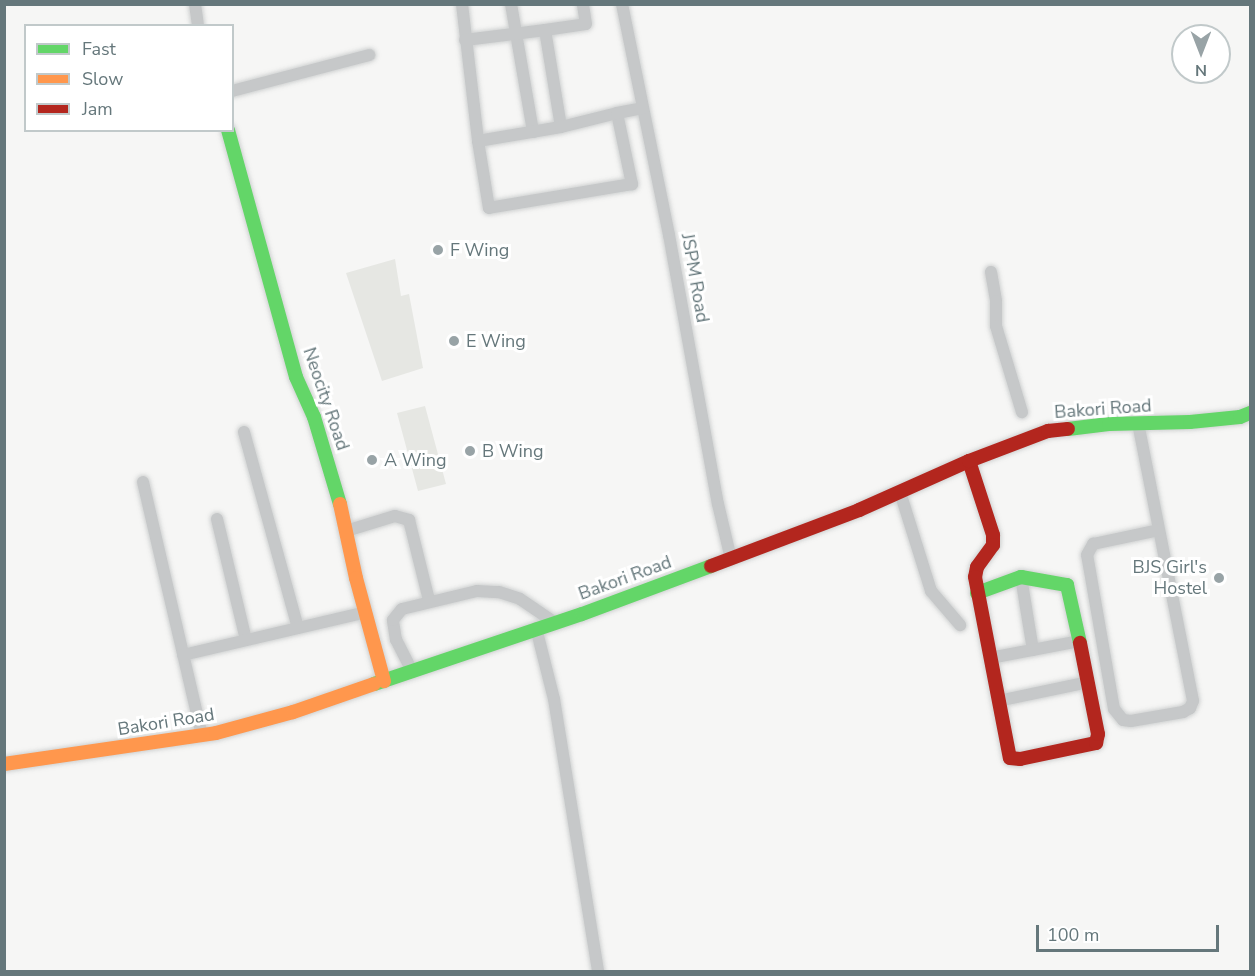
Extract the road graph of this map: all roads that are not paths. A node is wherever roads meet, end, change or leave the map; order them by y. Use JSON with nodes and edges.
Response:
{"nodes":[{"id":1,"x":195,"y":4,"type":"edge"},
{"id":2,"x":462,"y":4,"type":"edge"},
{"id":3,"x":511,"y":4,"type":"edge"},
{"id":4,"x":583,"y":4,"type":"edge"},
{"id":5,"x":622,"y":4,"type":"edge"},
{"id":6,"x":198,"y":24,"type":"edge"},
{"id":7,"x":544,"y":30,"type":"junction"},
{"id":8,"x":516,"y":33,"type":"junction"},
{"id":9,"x":465,"y":40,"type":"junction"},
{"id":10,"x":369,"y":55,"type":"dead end"},
{"id":11,"x":234,"y":90,"type":"edge"},
{"id":12,"x":643,"y":108,"type":"junction"},
{"id":13,"x":616,"y":113,"type":"junction"},
{"id":14,"x":561,"y":127,"type":"junction"},
{"id":15,"x":229,"y":132,"type":"edge"},
{"id":16,"x":533,"y":132,"type":"junction"},
{"id":17,"x":478,"y":141,"type":"junction"},
{"id":18,"x":991,"y":272,"type":"dead end"},
{"id":19,"x":1022,"y":411,"type":"dead end"},
{"id":20,"x":1251,"y":413,"type":"edge"},
{"id":21,"x":1138,"y":423,"type":"junction"},
{"id":22,"x":244,"y":432,"type":"dead end"},
{"id":23,"x":969,"y":461,"type":"junction"},
{"id":24,"x":142,"y":482,"type":"dead end"},
{"id":25,"x":900,"y":492,"type":"junction"},
{"id":26,"x":217,"y":519,"type":"dead end"},
{"id":27,"x":1159,"y":530,"type":"junction"},
{"id":28,"x":346,"y":531,"type":"junction"},
{"id":29,"x":731,"y":559,"type":"junction"},
{"id":30,"x":1021,"y":577,"type":"junction"},
{"id":31,"x":977,"y":593,"type":"junction"},
{"id":32,"x":429,"y":600,"type":"junction"},
{"id":33,"x":366,"y":612,"type":"junction"},
{"id":34,"x":554,"y":622,"type":"junction"},
{"id":35,"x":960,"y":625,"type":"dead end"},
{"id":36,"x":298,"y":628,"type":"junction"},
{"id":37,"x":536,"y":628,"type":"junction"},
{"id":38,"x":246,"y":640,"type":"junction"},
{"id":39,"x":1080,"y":641,"type":"junction"},
{"id":40,"x":1033,"y":650,"type":"junction"},
{"id":41,"x":183,"y":655,"type":"junction"},
{"id":42,"x":990,"y":658,"type":"junction"},
{"id":43,"x":412,"y":671,"type":"junction"},
{"id":44,"x":384,"y":681,"type":"junction"},
{"id":45,"x":1088,"y":682,"type":"junction"},
{"id":46,"x":998,"y":701,"type":"junction"},
{"id":47,"x":202,"y":735,"type":"junction"},
{"id":48,"x":4,"y":764,"type":"edge"},
{"id":49,"x":598,"y":972,"type":"edge"}],
"edges":[{"from":1,"to":6,"type":"street"},
{"from":2,"to":9,"type":"street"},
{"from":3,"to":8,"type":"street"},
{"from":4,"to":7,"type":"street"},
{"from":5,"to":12,"type":"street","name":"JSPM Road"},
{"from":7,"to":8,"type":"street"},
{"from":7,"to":14,"type":"street"},
{"from":8,"to":9,"type":"street"},
{"from":8,"to":16,"type":"street"},
{"from":9,"to":17,"type":"street"},
{"from":10,"to":11,"type":"street"},
{"from":12,"to":13,"type":"street"},
{"from":12,"to":29,"type":"street","name":"JSPM Road"},
{"from":13,"to":14,"type":"street"},
{"from":13,"to":17,"type":"street"},
{"from":14,"to":16,"type":"street"},
{"from":15,"to":28,"type":"street","name":"Neocity Road"},
{"from":16,"to":17,"type":"street"},
{"from":18,"to":19,"type":"street"},
{"from":20,"to":21,"type":"street","name":"Bakori Road"},
{"from":21,"to":23,"type":"street","name":"Bakori Road"},
{"from":21,"to":27,"type":"street"},
{"from":22,"to":36,"type":"street"},
{"from":23,"to":25,"type":"street","name":"Bakori Road"},
{"from":23,"to":31,"type":"street"},
{"from":24,"to":41,"type":"street"},
{"from":25,"to":29,"type":"street","name":"Bakori Road"},
{"from":25,"to":35,"type":"street"},
{"from":26,"to":38,"type":"street"},
{"from":27,"to":27,"type":"street"},
{"from":28,"to":32,"type":"street"},
{"from":28,"to":33,"type":"street","name":"Neocity Road"},
{"from":29,"to":34,"type":"street","name":"Bakori Road"},
{"from":30,"to":31,"type":"street"},
{"from":30,"to":39,"type":"street"},
{"from":30,"to":40,"type":"street"},
{"from":31,"to":42,"type":"street"},
{"from":32,"to":34,"type":"street"},
{"from":32,"to":43,"type":"street"},
{"from":33,"to":36,"type":"street"},
{"from":33,"to":44,"type":"street","name":"Neocity Road"},
{"from":34,"to":37,"type":"street","name":"Bakori Road"},
{"from":36,"to":38,"type":"street"},
{"from":37,"to":43,"type":"street","name":"Bakori Road"},
{"from":37,"to":49,"type":"street"},
{"from":38,"to":41,"type":"street"},
{"from":39,"to":40,"type":"street"},
{"from":39,"to":45,"type":"street"},
{"from":40,"to":42,"type":"street"},
{"from":41,"to":47,"type":"street"},
{"from":42,"to":46,"type":"street"},
{"from":43,"to":44,"type":"street","name":"Bakori Road"},
{"from":44,"to":47,"type":"street","name":"Bakori Road"},
{"from":45,"to":46,"type":"street"},
{"from":45,"to":46,"type":"street"},
{"from":47,"to":48,"type":"street","name":"Bakori Road"}]}
